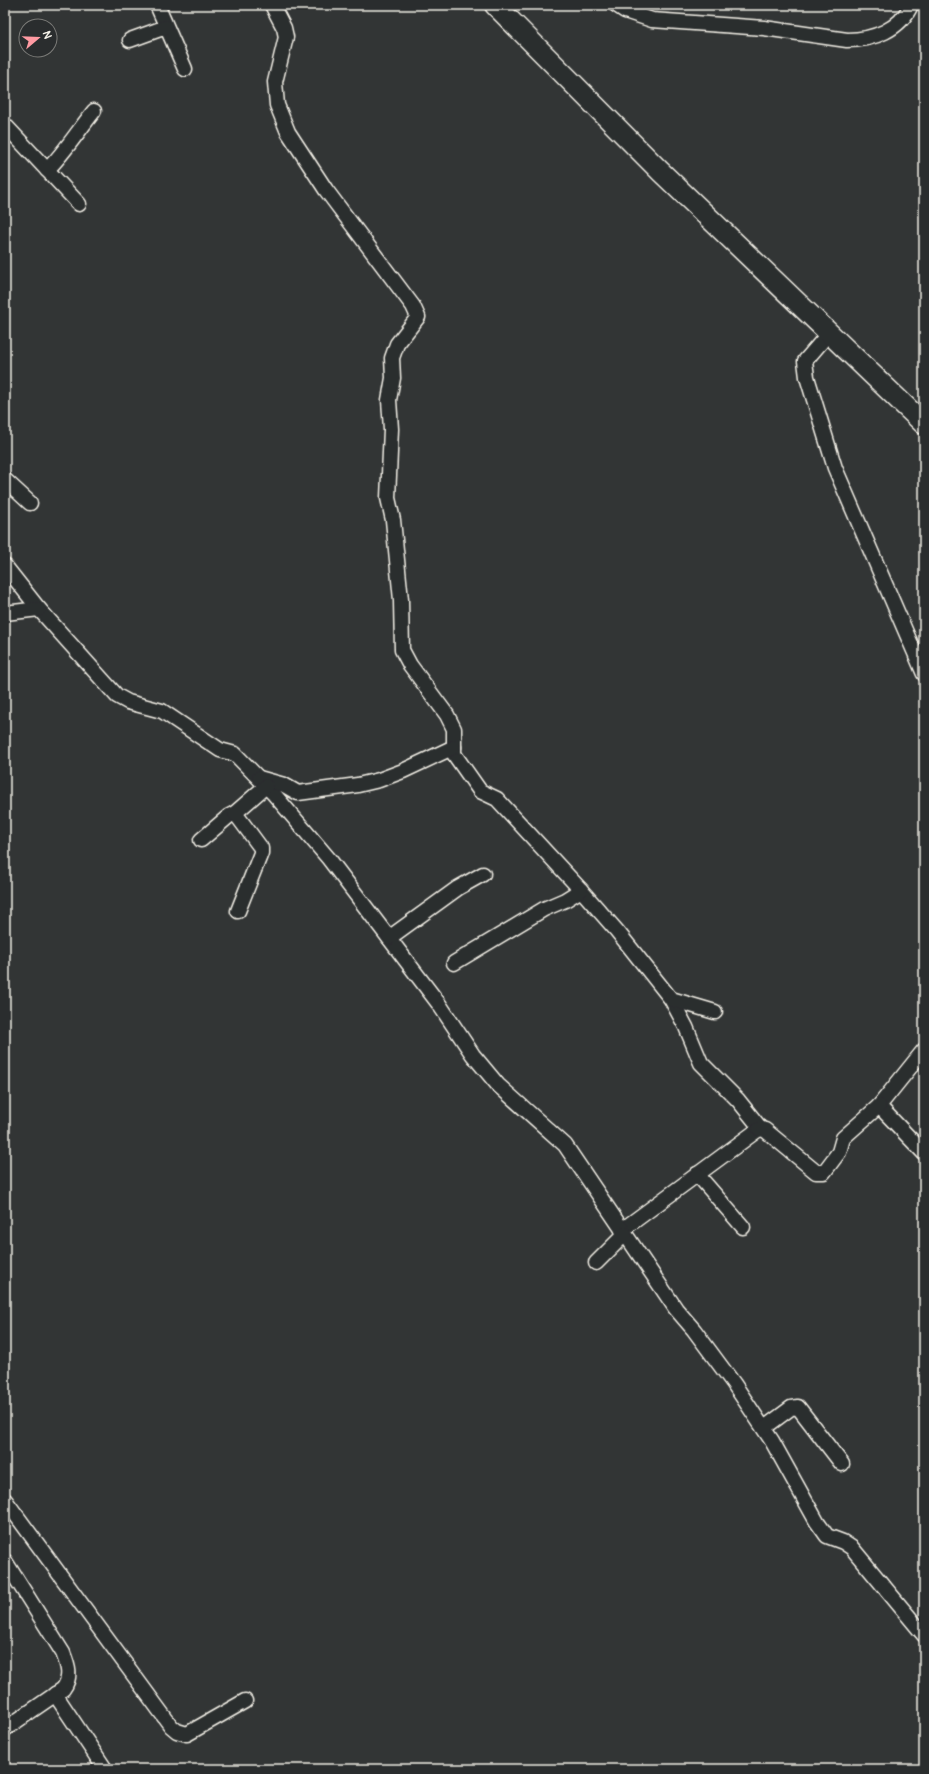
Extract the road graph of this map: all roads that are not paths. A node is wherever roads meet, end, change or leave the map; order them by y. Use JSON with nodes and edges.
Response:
{"nodes":[{"id":1,"x":157,"y":5,"type":"edge"},
{"id":2,"x":272,"y":5,"type":"edge"},
{"id":3,"x":495,"y":5,"type":"edge"},
{"id":4,"x":616,"y":5,"type":"edge"},
{"id":5,"x":910,"y":5,"type":"edge"},
{"id":6,"x":166,"y":27,"type":"junction"},
{"id":7,"x":130,"y":40,"type":"dead end"},
{"id":8,"x":185,"y":69,"type":"dead end"},
{"id":9,"x":94,"y":111,"type":"dead end"},
{"id":10,"x":5,"y":125,"type":"edge"},
{"id":11,"x":47,"y":170,"type":"junction"},
{"id":12,"x":79,"y":204,"type":"dead end"},
{"id":13,"x":829,"y":333,"type":"junction"},
{"id":14,"x":924,"y":424,"type":"edge"},
{"id":15,"x":5,"y":480,"type":"edge"},
{"id":16,"x":30,"y":503,"type":"dead end"},
{"id":17,"x":5,"y":566,"type":"edge"},
{"id":18,"x":39,"y":609,"type":"junction"},
{"id":19,"x":5,"y":613,"type":"edge"},
{"id":20,"x":924,"y":674,"type":"edge"},
{"id":21,"x":454,"y":747,"type":"junction"},
{"id":22,"x":262,"y":782,"type":"junction"},
{"id":23,"x":235,"y":813,"type":"junction"},
{"id":24,"x":202,"y":840,"type":"dead end"},
{"id":25,"x":483,"y":874,"type":"dead end"},
{"id":26,"x":581,"y":890,"type":"junction"},
{"id":27,"x":238,"y":911,"type":"dead end"},
{"id":28,"x":389,"y":938,"type":"junction"},
{"id":29,"x":454,"y":963,"type":"dead end"},
{"id":30,"x":671,"y":999,"type":"junction"},
{"id":31,"x":715,"y":1012,"type":"dead end"},
{"id":32,"x":924,"y":1050,"type":"edge"},
{"id":33,"x":879,"y":1106,"type":"junction"},
{"id":34,"x":759,"y":1129,"type":"junction"},
{"id":35,"x":924,"y":1153,"type":"edge"},
{"id":36,"x":697,"y":1174,"type":"junction"},
{"id":37,"x":743,"y":1227,"type":"dead end"},
{"id":38,"x":624,"y":1232,"type":"junction"},
{"id":39,"x":596,"y":1263,"type":"dead end"},
{"id":40,"x":764,"y":1428,"type":"junction"},
{"id":41,"x":842,"y":1464,"type":"dead end"},
{"id":42,"x":5,"y":1500,"type":"edge"},
{"id":43,"x":5,"y":1561,"type":"edge"},
{"id":44,"x":924,"y":1635,"type":"edge"},
{"id":45,"x":55,"y":1694,"type":"junction"},
{"id":46,"x":244,"y":1701,"type":"dead end"},
{"id":47,"x":5,"y":1729,"type":"edge"},
{"id":48,"x":105,"y":1769,"type":"edge"}],
"edges":[{"from":1,"to":6,"type":"street"},
{"from":2,"to":21,"type":"street"},
{"from":3,"to":13,"type":"main road"},
{"from":4,"to":5,"type":"street"},
{"from":6,"to":7,"type":"street"},
{"from":6,"to":8,"type":"street"},
{"from":9,"to":11,"type":"street"},
{"from":10,"to":11,"type":"street"},
{"from":11,"to":12,"type":"street"},
{"from":13,"to":14,"type":"main road"},
{"from":13,"to":20,"type":"street"},
{"from":15,"to":16,"type":"street"},
{"from":17,"to":18,"type":"street"},
{"from":18,"to":19,"type":"street"},
{"from":18,"to":22,"type":"street"},
{"from":21,"to":22,"type":"street"},
{"from":21,"to":26,"type":"street"},
{"from":22,"to":23,"type":"street"},
{"from":22,"to":28,"type":"street"},
{"from":23,"to":24,"type":"street"},
{"from":23,"to":27,"type":"street"},
{"from":25,"to":28,"type":"street"},
{"from":26,"to":29,"type":"street"},
{"from":26,"to":30,"type":"street"},
{"from":28,"to":38,"type":"street"},
{"from":30,"to":31,"type":"street"},
{"from":30,"to":34,"type":"street"},
{"from":32,"to":33,"type":"street"},
{"from":33,"to":34,"type":"street"},
{"from":33,"to":35,"type":"street"},
{"from":34,"to":36,"type":"street"},
{"from":36,"to":37,"type":"street"},
{"from":36,"to":38,"type":"street"},
{"from":38,"to":39,"type":"street"},
{"from":38,"to":40,"type":"street"},
{"from":40,"to":41,"type":"street"},
{"from":40,"to":44,"type":"street"},
{"from":42,"to":46,"type":"street"},
{"from":43,"to":45,"type":"street"},
{"from":45,"to":47,"type":"street"},
{"from":45,"to":48,"type":"street"}]}
